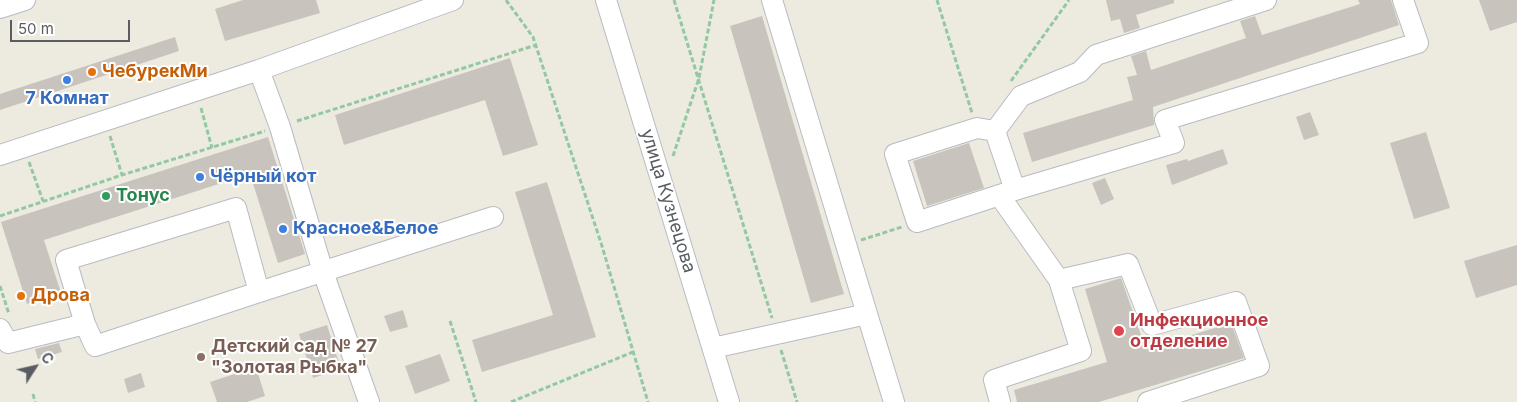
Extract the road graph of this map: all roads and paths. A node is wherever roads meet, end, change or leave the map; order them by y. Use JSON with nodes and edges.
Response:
{"nodes":[{"id":1,"x":24,"y":0,"type":"edge"},
{"id":2,"x":453,"y":0,"type":"edge"},
{"id":3,"x":506,"y":0,"type":"edge"},
{"id":4,"x":606,"y":0,"type":"edge"},
{"id":5,"x":674,"y":0,"type":"edge"},
{"id":6,"x":714,"y":0,"type":"edge"},
{"id":7,"x":772,"y":0,"type":"edge"},
{"id":8,"x":937,"y":0,"type":"edge"},
{"id":9,"x":1069,"y":0,"type":"edge"},
{"id":10,"x":1266,"y":0,"type":"edge"},
{"id":11,"x":1404,"y":0,"type":"edge"},
{"id":12,"x":0,"y":8,"type":"edge"},
{"id":13,"x":536,"y":45,"type":"junction"},
{"id":14,"x":259,"y":70,"type":"junction"},
{"id":15,"x":699,"y":78,"type":"junction"},
{"id":16,"x":1006,"y":88,"type":"dead end"},
{"id":17,"x":196,"y":90,"type":"junction"},
{"id":18,"x":105,"y":121,"type":"junction"},
{"id":19,"x":280,"y":127,"type":"junction"},
{"id":20,"x":986,"y":130,"type":"junction"},
{"id":21,"x":24,"y":148,"type":"junction"},
{"id":22,"x":212,"y":148,"type":"junction"},
{"id":23,"x":0,"y":154,"type":"edge"},
{"id":24,"x":672,"y":157,"type":"dead end"},
{"id":25,"x":122,"y":175,"type":"junction"},
{"id":26,"x":1007,"y":193,"type":"junction"},
{"id":27,"x":43,"y":202,"type":"junction"},
{"id":28,"x":0,"y":216,"type":"edge"},
{"id":29,"x":493,"y":217,"type":"dead end"},
{"id":30,"x":917,"y":222,"type":"junction"},
{"id":31,"x":846,"y":245,"type":"junction"},
{"id":32,"x":323,"y":272,"type":"junction"},
{"id":33,"x":1059,"y":280,"type":"junction"},
{"id":34,"x":259,"y":292,"type":"junction"},
{"id":35,"x":866,"y":314,"type":"junction"},
{"id":36,"x":450,"y":321,"type":"dead end"},
{"id":37,"x":85,"y":324,"type":"junction"},
{"id":38,"x":776,"y":333,"type":"junction"},
{"id":39,"x":3,"y":344,"type":"edge"},
{"id":40,"x":713,"y":348,"type":"junction"},
{"id":41,"x":633,"y":352,"type":"junction"},
{"id":42,"x":32,"y":394,"type":"dead end"},
{"id":43,"x":35,"y":402,"type":"edge"},
{"id":44,"x":368,"y":402,"type":"edge"},
{"id":45,"x":476,"y":402,"type":"edge"},
{"id":46,"x":511,"y":402,"type":"edge"},
{"id":47,"x":648,"y":402,"type":"edge"},
{"id":48,"x":729,"y":402,"type":"edge"},
{"id":49,"x":797,"y":402,"type":"edge"},
{"id":50,"x":894,"y":402,"type":"edge"},
{"id":51,"x":1000,"y":402,"type":"edge"},
{"id":52,"x":1148,"y":402,"type":"edge"}],
"edges":[{"from":1,"to":12,"type":"street"},
{"from":2,"to":14,"type":"street"},
{"from":3,"to":13,"type":"path"},
{"from":4,"to":40,"type":"street","name":"улица Кузнецова"},
{"from":5,"to":15,"type":"path"},
{"from":6,"to":15,"type":"path"},
{"from":7,"to":31,"type":"street"},
{"from":8,"to":20,"type":"path"},
{"from":9,"to":16,"type":"path"},
{"from":10,"to":20,"type":"street"},
{"from":11,"to":26,"type":"street"},
{"from":13,"to":19,"type":"path"},
{"from":13,"to":41,"type":"path"},
{"from":14,"to":17,"type":"street"},
{"from":14,"to":19,"type":"street"},
{"from":15,"to":24,"type":"path"},
{"from":15,"to":38,"type":"path"},
{"from":17,"to":18,"type":"street"},
{"from":17,"to":22,"type":"path"},
{"from":18,"to":21,"type":"street"},
{"from":18,"to":25,"type":"path"},
{"from":19,"to":22,"type":"path"},
{"from":19,"to":32,"type":"street"},
{"from":20,"to":26,"type":"street"},
{"from":20,"to":30,"type":"street"},
{"from":21,"to":23,"type":"street"},
{"from":21,"to":27,"type":"path"},
{"from":22,"to":25,"type":"path"},
{"from":25,"to":27,"type":"path"},
{"from":26,"to":30,"type":"street"},
{"from":26,"to":33,"type":"street"},
{"from":27,"to":28,"type":"path"},
{"from":29,"to":32,"type":"street"},
{"from":30,"to":31,"type":"path"},
{"from":31,"to":35,"type":"street"},
{"from":32,"to":34,"type":"street"},
{"from":32,"to":44,"type":"street"},
{"from":33,"to":51,"type":"street"},
{"from":33,"to":52,"type":"street"},
{"from":34,"to":37,"type":"street"},
{"from":34,"to":37,"type":"street"},
{"from":35,"to":38,"type":"street"},
{"from":35,"to":50,"type":"street"},
{"from":36,"to":45,"type":"path"},
{"from":37,"to":39,"type":"street"},
{"from":38,"to":40,"type":"street"},
{"from":38,"to":49,"type":"path"},
{"from":40,"to":48,"type":"street","name":"улица Кузнецова"},
{"from":41,"to":46,"type":"path"},
{"from":41,"to":47,"type":"path"},
{"from":42,"to":43,"type":"path"}]}
